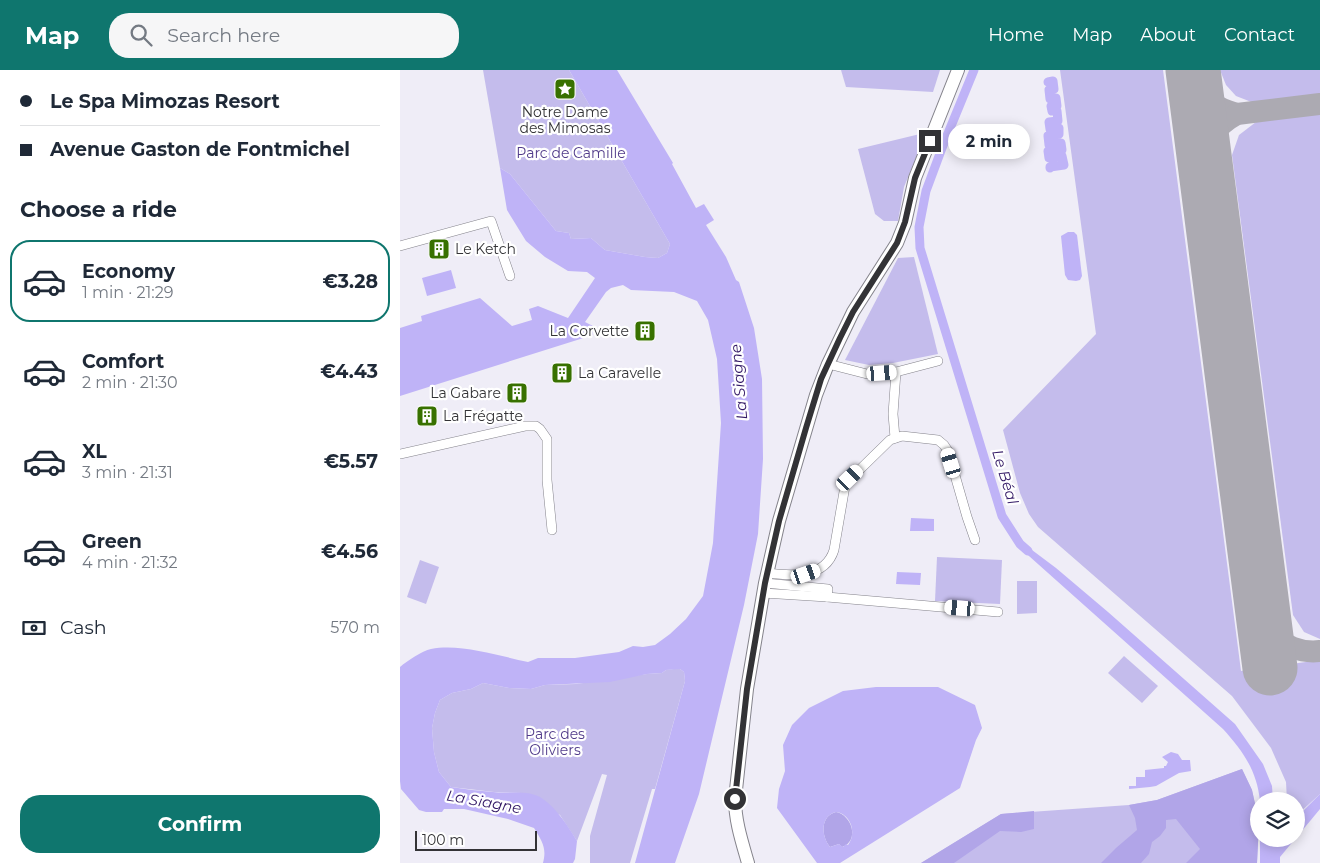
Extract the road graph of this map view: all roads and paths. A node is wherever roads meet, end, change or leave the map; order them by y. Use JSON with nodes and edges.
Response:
{"nodes":[{"id":1,"x":958,"y":70,"type":"edge"},
{"id":2,"x":400,"y":246,"type":"edge"},
{"id":3,"x":510,"y":276,"type":"dead end"},
{"id":4,"x":938,"y":361,"type":"dead end"},
{"id":5,"x":828,"y":364,"type":"junction"},
{"id":6,"x":896,"y":372,"type":"junction"},
{"id":7,"x":895,"y":438,"type":"junction"},
{"id":8,"x":400,"y":454,"type":"edge"},
{"id":9,"x":552,"y":530,"type":"dead end"},
{"id":10,"x":976,"y":540,"type":"dead end"},
{"id":11,"x":765,"y":583,"type":"junction"},
{"id":12,"x":998,"y":612,"type":"dead end"},
{"id":13,"x":748,"y":863,"type":"edge"}],
"edges":[{"from":1,"to":5,"type":"main road"},
{"from":2,"to":3,"type":"street"},
{"from":4,"to":6,"type":"street"},
{"from":5,"to":6,"type":"street"},
{"from":5,"to":11,"type":"main road"},
{"from":6,"to":7,"type":"street"},
{"from":7,"to":10,"type":"street"},
{"from":7,"to":11,"type":"street"},
{"from":8,"to":9,"type":"street"},
{"from":11,"to":12,"type":"street"},
{"from":11,"to":13,"type":"main road"}]}
